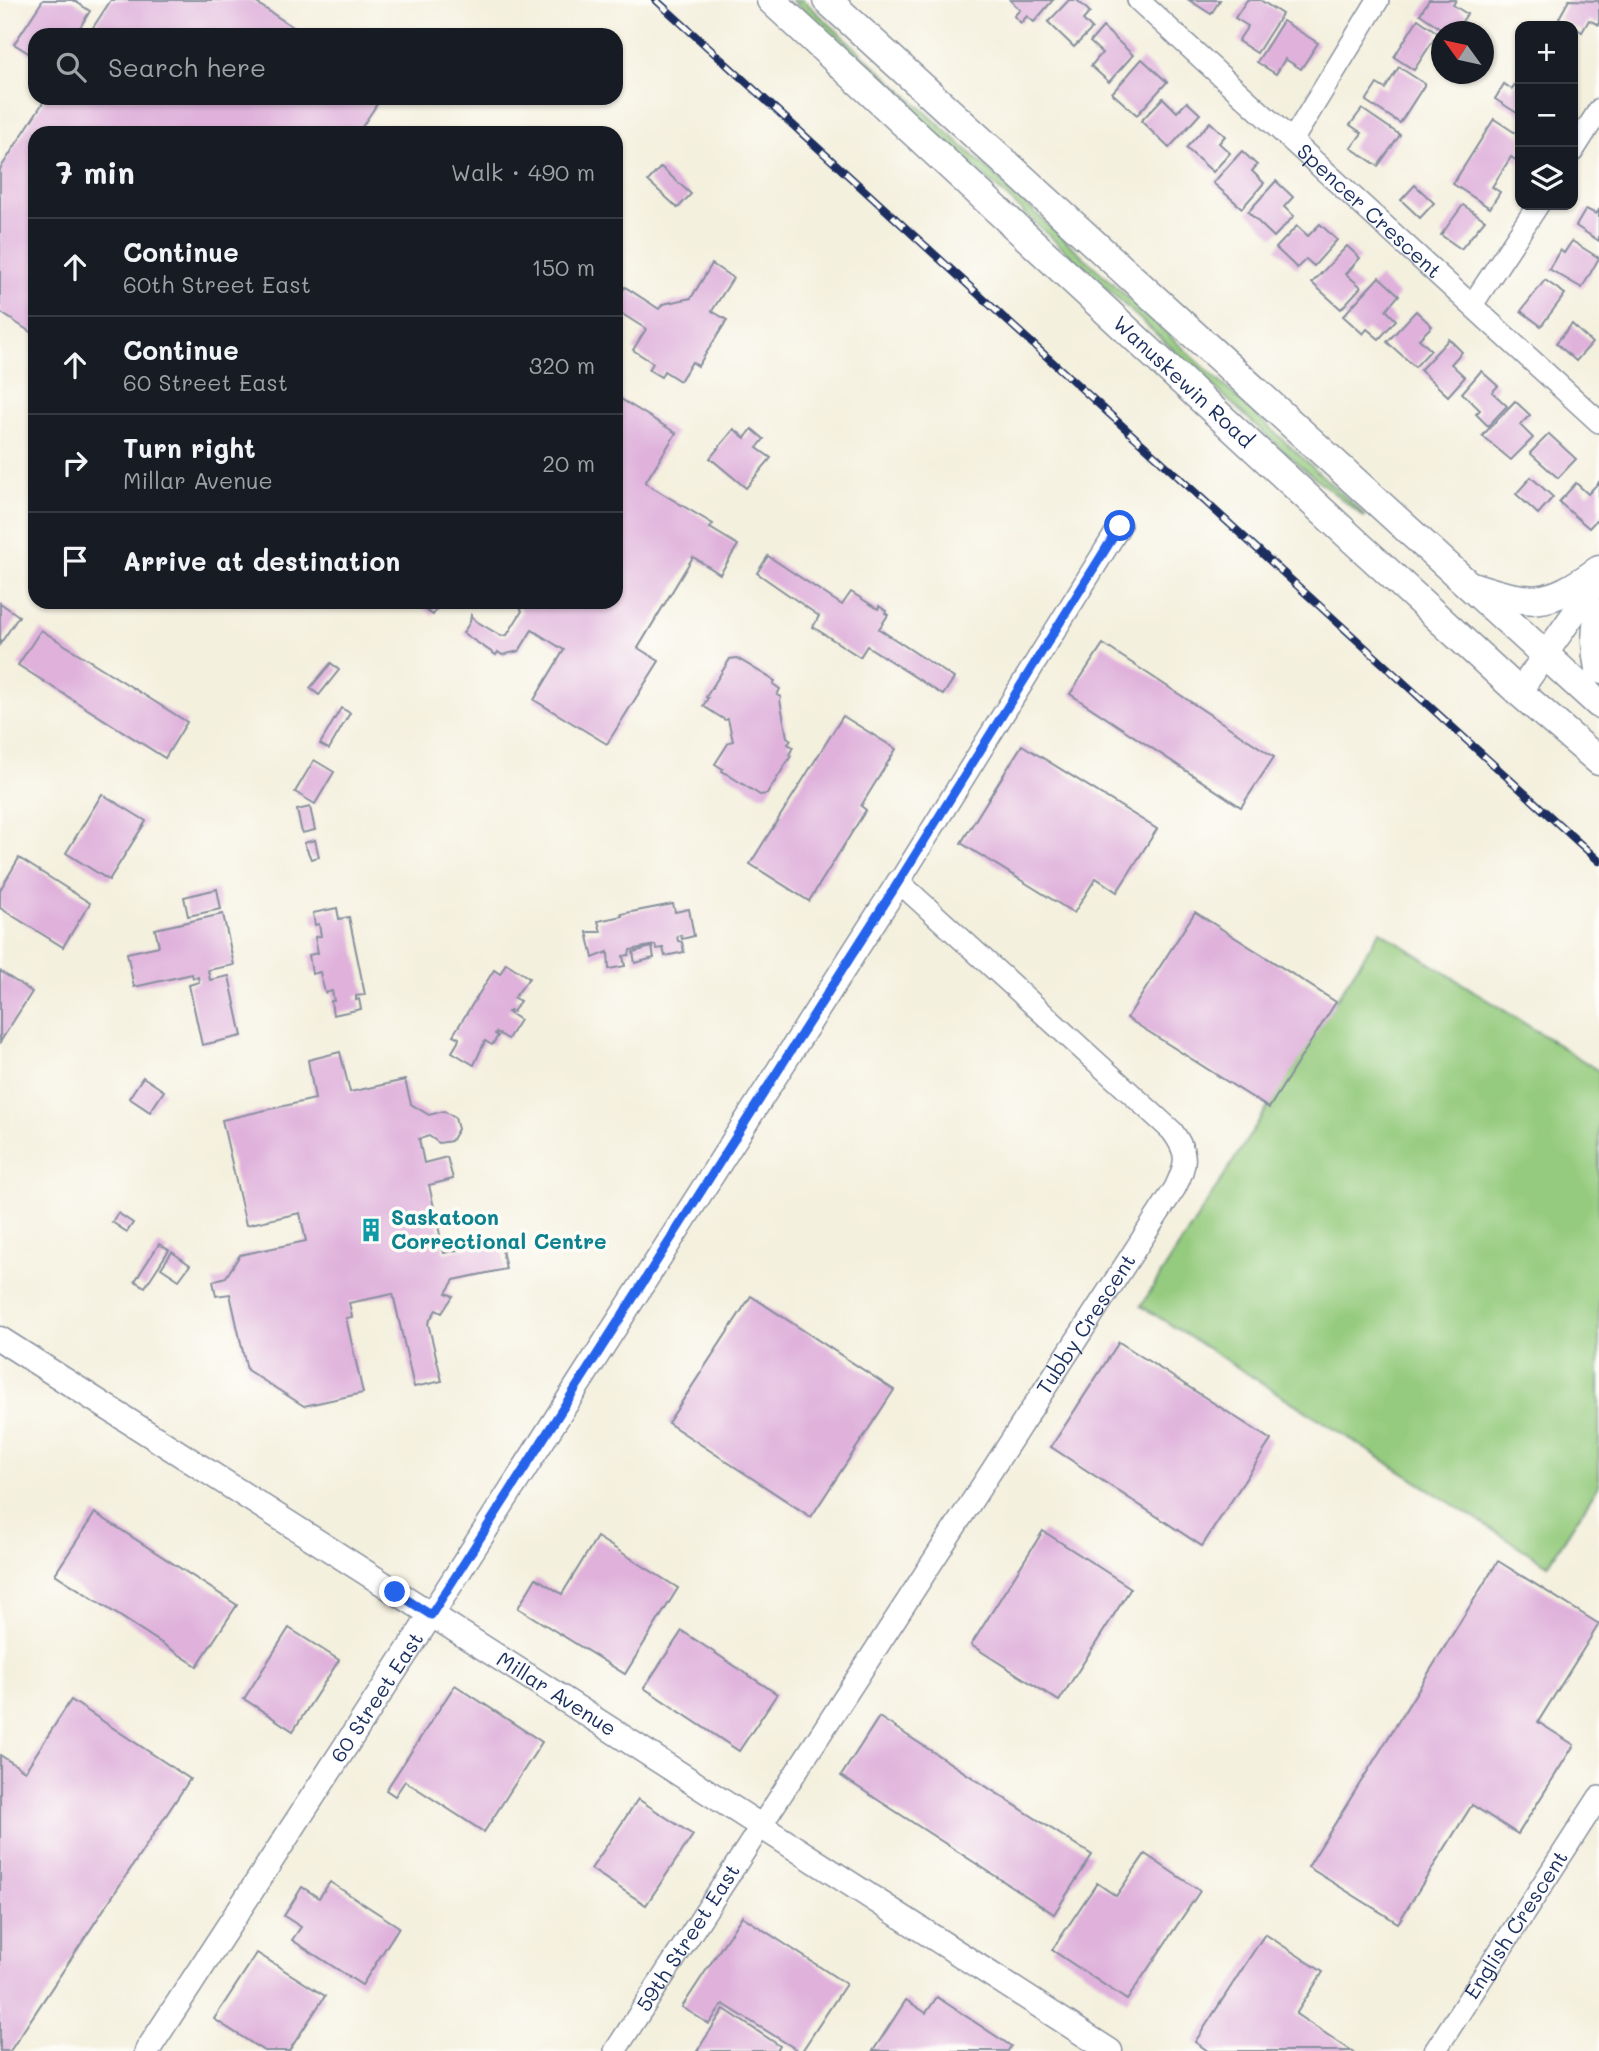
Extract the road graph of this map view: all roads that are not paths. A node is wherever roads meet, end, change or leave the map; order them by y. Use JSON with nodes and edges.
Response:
{"nodes":[{"id":1,"x":771,"y":0,"type":"edge"},
{"id":2,"x":827,"y":0,"type":"edge"},
{"id":3,"x":1138,"y":0,"type":"edge"},
{"id":4,"x":1378,"y":0,"type":"edge"},
{"id":5,"x":1599,"y":110,"type":"edge"},
{"id":6,"x":1293,"y":139,"type":"junction"},
{"id":7,"x":1576,"y":147,"type":"edge"},
{"id":8,"x":1535,"y":210,"type":"edge"},
{"id":9,"x":1472,"y":305,"type":"junction"},
{"id":10,"x":1599,"y":422,"type":"edge"},
{"id":11,"x":1120,"y":526,"type":"dead end"},
{"id":12,"x":1599,"y":570,"type":"edge"},
{"id":13,"x":1599,"y":578,"type":"edge"},
{"id":14,"x":1467,"y":584,"type":"junction"},
{"id":15,"x":1599,"y":613,"type":"edge"},
{"id":16,"x":1545,"y":655,"type":"junction"},
{"id":17,"x":1599,"y":669,"type":"edge"},
{"id":18,"x":1519,"y":692,"type":"junction"},
{"id":19,"x":1599,"y":704,"type":"edge"},
{"id":20,"x":1599,"y":761,"type":"edge"},
{"id":21,"x":899,"y":881,"type":"junction"},
{"id":22,"x":0,"y":1339,"type":"edge"},
{"id":23,"x":431,"y":1615,"type":"junction"},
{"id":24,"x":1599,"y":1797,"type":"edge"},
{"id":25,"x":762,"y":1824,"type":"junction"},
{"id":26,"x":147,"y":2051,"type":"edge"},
{"id":27,"x":615,"y":2051,"type":"edge"},
{"id":28,"x":1110,"y":2051,"type":"edge"},
{"id":29,"x":1435,"y":2051,"type":"edge"}],
"edges":[{"from":1,"to":18,"type":"main road","name":"Wanuskewin Road"},
{"from":2,"to":14,"type":"main road","name":"Wanuskewin Road"},
{"from":3,"to":6,"type":"street","name":"Spencer Crescent"},
{"from":4,"to":6,"type":"street"},
{"from":5,"to":7,"type":"street"},
{"from":6,"to":9,"type":"street","name":"Spencer Crescent"},
{"from":8,"to":9,"type":"street"},
{"from":9,"to":10,"type":"street","name":"Spencer Crescent"},
{"from":11,"to":21,"type":"street"},
{"from":12,"to":14,"type":"main road"},
{"from":13,"to":16,"type":"street"},
{"from":14,"to":16,"type":"main road","name":"Wanuskewin Road"},
{"from":15,"to":17,"type":"main road"},
{"from":16,"to":18,"type":"street"},
{"from":16,"to":19,"type":"main road","name":"Wanuskewin Road"},
{"from":18,"to":20,"type":"main road","name":"Wanuskewin Road"},
{"from":21,"to":23,"type":"street","name":"60 Street East"},
{"from":21,"to":25,"type":"street","name":"Tubby Crescent"},
{"from":22,"to":23,"type":"street","name":"Millar Avenue"},
{"from":23,"to":25,"type":"street","name":"Millar Avenue"},
{"from":23,"to":26,"type":"street","name":"60 Street East"},
{"from":24,"to":29,"type":"street","name":"English Crescent"},
{"from":25,"to":27,"type":"street","name":"59th Street East"},
{"from":25,"to":28,"type":"street","name":"Millar Avenue"}]}
